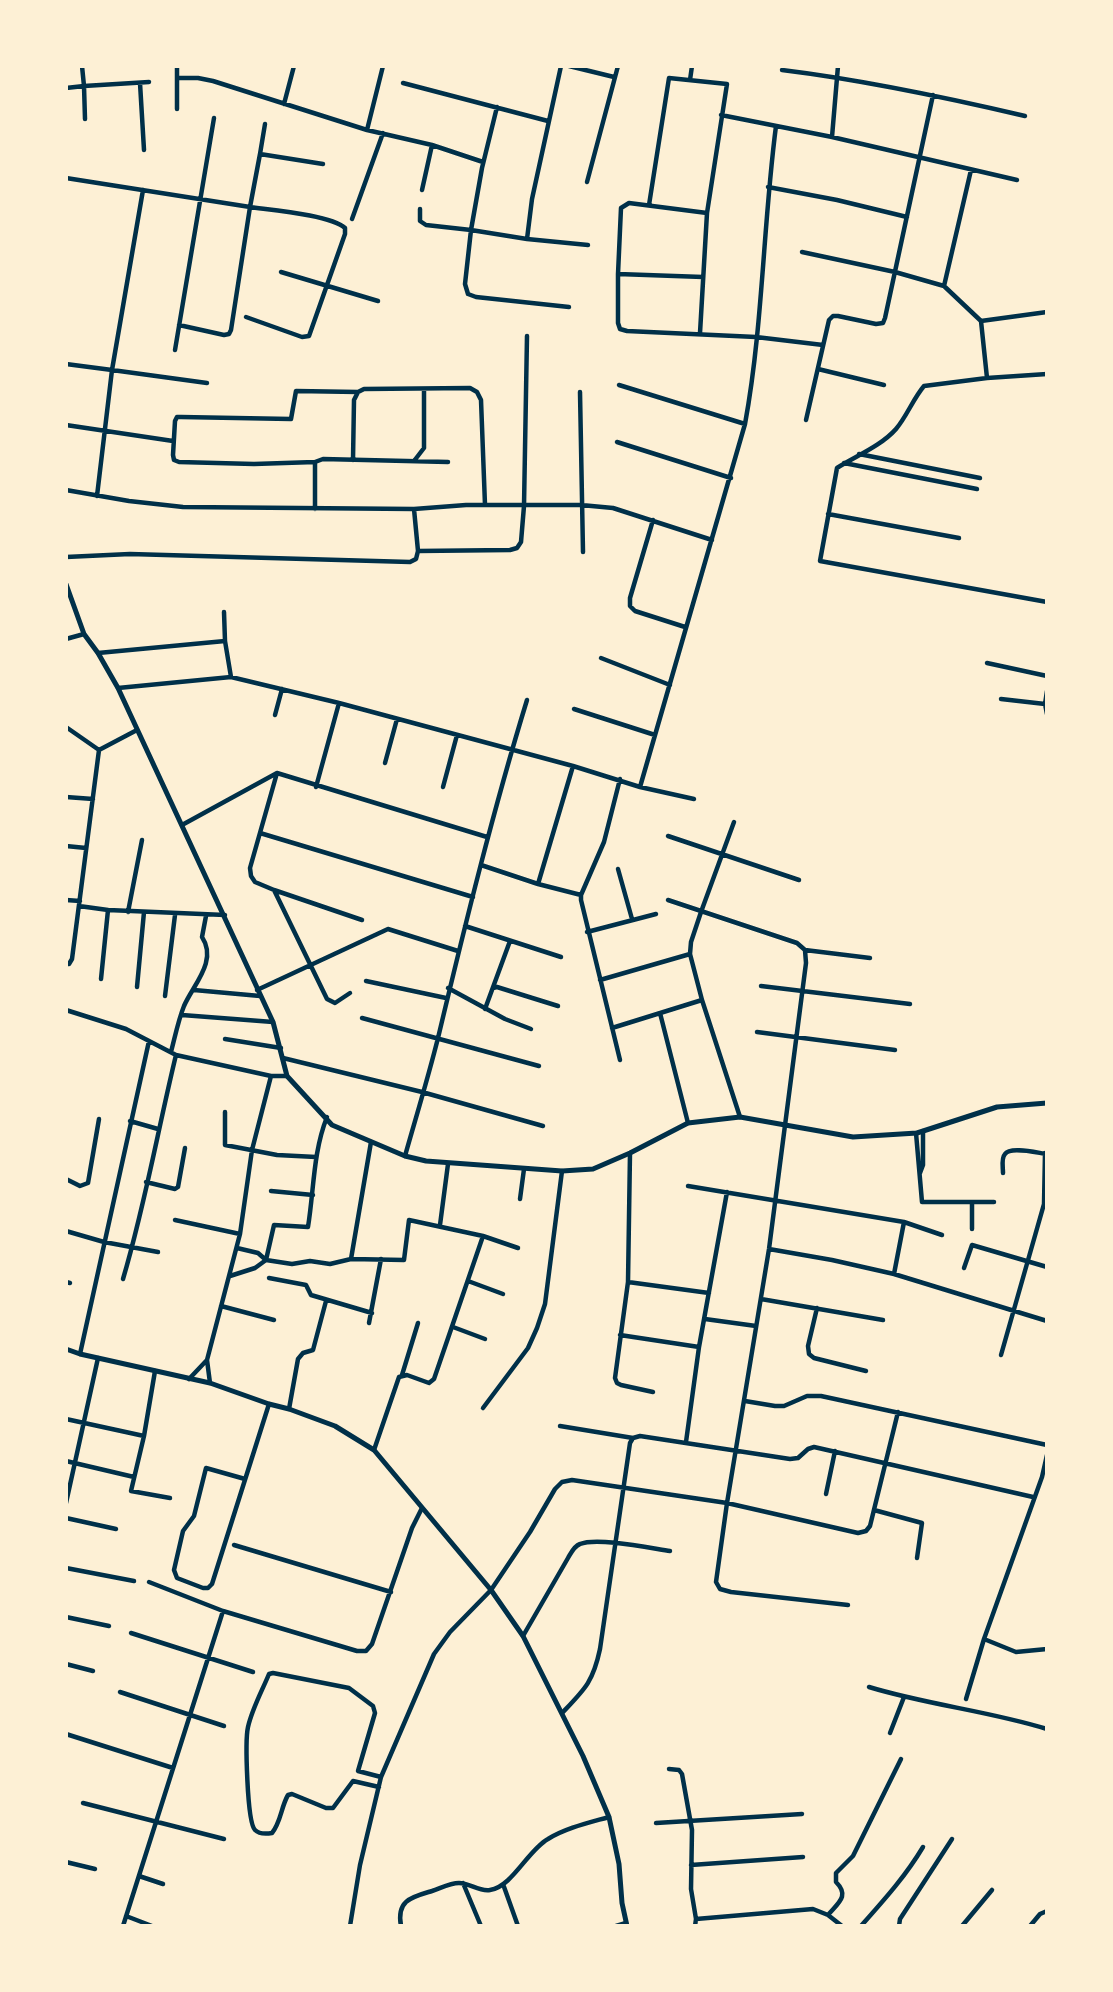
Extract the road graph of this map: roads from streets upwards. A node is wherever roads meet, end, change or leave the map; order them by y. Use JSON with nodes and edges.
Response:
{"nodes":[{"id":1,"x":82,"y":66,"type":"edge"},
{"id":2,"x":177,"y":66,"type":"edge"},
{"id":3,"x":294,"y":66,"type":"edge"},
{"id":4,"x":382,"y":66,"type":"edge"},
{"id":5,"x":561,"y":66,"type":"edge"},
{"id":6,"x":568,"y":66,"type":"edge"},
{"id":7,"x":618,"y":66,"type":"edge"},
{"id":8,"x":692,"y":66,"type":"edge"},
{"id":9,"x":838,"y":66,"type":"edge"},
{"id":10,"x":783,"y":70,"type":"dead end"},
{"id":11,"x":614,"y":77,"type":"junction"},
{"id":12,"x":837,"y":77,"type":"junction"},
{"id":13,"x":178,"y":78,"type":"junction"},
{"id":14,"x":690,"y":80,"type":"junction"},
{"id":15,"x":149,"y":82,"type":"dead end"},
{"id":16,"x":140,"y":83,"type":"junction"},
{"id":17,"x":404,"y":83,"type":"dead end"},
{"id":18,"x":84,"y":86,"type":"junction"},
{"id":19,"x":66,"y":88,"type":"edge"},
{"id":20,"x":933,"y":95,"type":"junction"},
{"id":21,"x":284,"y":104,"type":"junction"},
{"id":22,"x":497,"y":107,"type":"junction"},
{"id":23,"x":177,"y":110,"type":"dead end"},
{"id":24,"x":721,"y":115,"type":"junction"},
{"id":25,"x":1025,"y":116,"type":"dead end"},
{"id":26,"x":214,"y":118,"type":"dead end"},
{"id":27,"x":85,"y":119,"type":"dead end"},
{"id":28,"x":548,"y":121,"type":"junction"},
{"id":29,"x":265,"y":124,"type":"dead end"},
{"id":30,"x":776,"y":126,"type":"junction"},
{"id":31,"x":367,"y":130,"type":"junction"},
{"id":32,"x":383,"y":133,"type":"junction"},
{"id":33,"x":832,"y":137,"type":"junction"},
{"id":34,"x":432,"y":146,"type":"junction"},
{"id":35,"x":144,"y":150,"type":"dead end"},
{"id":36,"x":260,"y":154,"type":"junction"},
{"id":37,"x":920,"y":159,"type":"junction"},
{"id":38,"x":483,"y":162,"type":"junction"},
{"id":39,"x":323,"y":164,"type":"dead end"},
{"id":40,"x":971,"y":170,"type":"junction"},
{"id":41,"x":66,"y":178,"type":"edge"},
{"id":42,"x":1017,"y":180,"type":"dead end"},
{"id":43,"x":588,"y":182,"type":"dead end"},
{"id":44,"x":768,"y":187,"type":"junction"},
{"id":45,"x":143,"y":190,"type":"junction"},
{"id":46,"x":422,"y":190,"type":"dead end"},
{"id":47,"x":200,"y":198,"type":"junction"},
{"id":48,"x":649,"y":205,"type":"junction"},
{"id":49,"x":250,"y":207,"type":"junction"},
{"id":50,"x":420,"y":209,"type":"dead end"},
{"id":51,"x":706,"y":213,"type":"junction"},
{"id":52,"x":907,"y":218,"type":"junction"},
{"id":53,"x":352,"y":219,"type":"dead end"},
{"id":54,"x":471,"y":230,"type":"junction"},
{"id":55,"x":527,"y":239,"type":"junction"},
{"id":56,"x":588,"y":245,"type":"dead end"},
{"id":57,"x":802,"y":252,"type":"dead end"},
{"id":58,"x":281,"y":272,"type":"dead end"},
{"id":59,"x":894,"y":273,"type":"junction"},
{"id":60,"x":618,"y":274,"type":"junction"},
{"id":61,"x":703,"y":277,"type":"junction"},
{"id":62,"x":326,"y":285,"type":"junction"},
{"id":63,"x":944,"y":286,"type":"junction"},
{"id":64,"x":378,"y":301,"type":"dead end"},
{"id":65,"x":569,"y":307,"type":"dead end"},
{"id":66,"x":1047,"y":312,"type":"edge"},
{"id":67,"x":246,"y":317,"type":"dead end"},
{"id":68,"x":981,"y":321,"type":"junction"},
{"id":69,"x":179,"y":325,"type":"junction"},
{"id":70,"x":700,"y":333,"type":"junction"},
{"id":71,"x":527,"y":336,"type":"dead end"},
{"id":72,"x":756,"y":337,"type":"junction"},
{"id":73,"x":823,"y":345,"type":"junction"},
{"id":74,"x":175,"y":350,"type":"dead end"},
{"id":75,"x":66,"y":364,"type":"edge"},
{"id":76,"x":818,"y":369,"type":"junction"},
{"id":77,"x":112,"y":370,"type":"junction"},
{"id":78,"x":1047,"y":374,"type":"edge"},
{"id":79,"x":987,"y":378,"type":"junction"},
{"id":80,"x":207,"y":382,"type":"dead end"},
{"id":81,"x":619,"y":385,"type":"dead end"},
{"id":82,"x":884,"y":385,"type":"dead end"},
{"id":83,"x":424,"y":388,"type":"junction"},
{"id":84,"x":358,"y":392,"type":"junction"},
{"id":85,"x":580,"y":392,"type":"dead end"},
{"id":86,"x":806,"y":420,"type":"dead end"},
{"id":87,"x":745,"y":424,"type":"junction"},
{"id":88,"x":66,"y":426,"type":"edge"},
{"id":89,"x":105,"y":432,"type":"junction"},
{"id":90,"x":173,"y":441,"type":"junction"},
{"id":91,"x":617,"y":442,"type":"dead end"},
{"id":92,"x":859,"y":454,"type":"junction"},
{"id":93,"x":353,"y":460,"type":"junction"},
{"id":94,"x":414,"y":461,"type":"junction"},
{"id":95,"x":315,"y":462,"type":"junction"},
{"id":96,"x":448,"y":462,"type":"dead end"},
{"id":97,"x":844,"y":463,"type":"junction"},
{"id":98,"x":950,"y":472,"type":"junction"},
{"id":99,"x":731,"y":478,"type":"junction"},
{"id":100,"x":980,"y":478,"type":"dead end"},
{"id":101,"x":948,"y":483,"type":"junction"},
{"id":102,"x":977,"y":489,"type":"dead end"},
{"id":103,"x":66,"y":490,"type":"edge"},
{"id":104,"x":98,"y":496,"type":"junction"},
{"id":105,"x":485,"y":505,"type":"junction"},
{"id":106,"x":581,"y":505,"type":"junction"},
{"id":107,"x":524,"y":506,"type":"junction"},
{"id":108,"x":315,"y":509,"type":"junction"},
{"id":109,"x":414,"y":509,"type":"junction"},
{"id":110,"x":828,"y":514,"type":"junction"},
{"id":111,"x":653,"y":520,"type":"junction"},
{"id":112,"x":959,"y":538,"type":"dead end"},
{"id":113,"x":712,"y":540,"type":"junction"},
{"id":114,"x":418,"y":551,"type":"junction"},
{"id":115,"x":583,"y":552,"type":"dead end"},
{"id":116,"x":66,"y":557,"type":"edge"},
{"id":117,"x":66,"y":584,"type":"edge"},
{"id":118,"x":1047,"y":602,"type":"edge"},
{"id":119,"x":224,"y":612,"type":"dead end"},
{"id":120,"x":685,"y":627,"type":"junction"},
{"id":121,"x":84,"y":634,"type":"junction"},
{"id":122,"x":66,"y":639,"type":"edge"},
{"id":123,"x":225,"y":641,"type":"junction"},
{"id":124,"x":98,"y":653,"type":"junction"},
{"id":125,"x":601,"y":658,"type":"dead end"},
{"id":126,"x":987,"y":663,"type":"dead end"},
{"id":127,"x":1047,"y":676,"type":"edge"},
{"id":128,"x":231,"y":677,"type":"junction"},
{"id":129,"x":670,"y":685,"type":"junction"},
{"id":130,"x":117,"y":688,"type":"junction"},
{"id":131,"x":282,"y":689,"type":"junction"},
{"id":132,"x":1047,"y":691,"type":"edge"},
{"id":133,"x":1001,"y":699,"type":"dead end"},
{"id":134,"x":527,"y":700,"type":"dead end"},
{"id":135,"x":339,"y":703,"type":"junction"},
{"id":136,"x":1045,"y":704,"type":"junction"},
{"id":137,"x":574,"y":709,"type":"dead end"},
{"id":138,"x":1047,"y":714,"type":"edge"},
{"id":139,"x":275,"y":715,"type":"dead end"},
{"id":140,"x":397,"y":719,"type":"junction"},
{"id":141,"x":66,"y":727,"type":"edge"},
{"id":142,"x":137,"y":730,"type":"junction"},
{"id":143,"x":457,"y":735,"type":"junction"},
{"id":144,"x":655,"y":735,"type":"junction"},
{"id":145,"x":99,"y":750,"type":"junction"},
{"id":146,"x":512,"y":750,"type":"junction"},
{"id":147,"x":385,"y":763,"type":"dead end"},
{"id":148,"x":573,"y":766,"type":"junction"},
{"id":149,"x":277,"y":773,"type":"junction"},
{"id":150,"x":620,"y":779,"type":"junction"},
{"id":151,"x":316,"y":787,"type":"junction"},
{"id":152,"x":443,"y":787,"type":"dead end"},
{"id":153,"x":640,"y":787,"type":"junction"},
{"id":154,"x":66,"y":797,"type":"edge"},
{"id":155,"x":93,"y":799,"type":"junction"},
{"id":156,"x":694,"y":799,"type":"dead end"},
{"id":157,"x":734,"y":822,"type":"dead end"},
{"id":158,"x":182,"y":825,"type":"junction"},
{"id":159,"x":260,"y":833,"type":"junction"},
{"id":160,"x":487,"y":837,"type":"junction"},
{"id":161,"x":668,"y":837,"type":"dead end"},
{"id":162,"x":142,"y":840,"type":"dead end"},
{"id":163,"x":66,"y":846,"type":"edge"},
{"id":164,"x":86,"y":848,"type":"junction"},
{"id":165,"x":722,"y":855,"type":"junction"},
{"id":166,"x":480,"y":865,"type":"junction"},
{"id":167,"x":618,"y":869,"type":"dead end"},
{"id":168,"x":799,"y":880,"type":"dead end"},
{"id":169,"x":538,"y":884,"type":"junction"},
{"id":170,"x":274,"y":890,"type":"junction"},
{"id":171,"x":473,"y":897,"type":"junction"},
{"id":172,"x":66,"y":900,"type":"edge"},
{"id":173,"x":581,"y":900,"type":"junction"},
{"id":174,"x":668,"y":900,"type":"dead end"},
{"id":175,"x":80,"y":903,"type":"junction"},
{"id":176,"x":108,"y":910,"type":"junction"},
{"id":177,"x":128,"y":912,"type":"junction"},
{"id":178,"x":144,"y":912,"type":"junction"},
{"id":179,"x":701,"y":912,"type":"junction"},
{"id":180,"x":656,"y":914,"type":"dead end"},
{"id":181,"x":175,"y":915,"type":"junction"},
{"id":182,"x":225,"y":915,"type":"junction"},
{"id":183,"x":206,"y":916,"type":"junction"},
{"id":184,"x":632,"y":919,"type":"junction"},
{"id":185,"x":362,"y":920,"type":"dead end"},
{"id":186,"x":465,"y":926,"type":"junction"},
{"id":187,"x":587,"y":932,"type":"junction"},
{"id":188,"x":510,"y":941,"type":"junction"},
{"id":189,"x":805,"y":950,"type":"junction"},
{"id":190,"x":458,"y":951,"type":"junction"},
{"id":191,"x":690,"y":954,"type":"junction"},
{"id":192,"x":561,"y":957,"type":"dead end"},
{"id":193,"x":870,"y":958,"type":"dead end"},
{"id":194,"x":66,"y":964,"type":"edge"},
{"id":195,"x":310,"y":966,"type":"junction"},
{"id":196,"x":101,"y":979,"type":"dead end"},
{"id":197,"x":600,"y":980,"type":"junction"},
{"id":198,"x":366,"y":981,"type":"dead end"},
{"id":199,"x":761,"y":986,"type":"dead end"},
{"id":200,"x":137,"y":987,"type":"dead end"},
{"id":201,"x":448,"y":988,"type":"junction"},
{"id":202,"x":493,"y":988,"type":"junction"},
{"id":203,"x":194,"y":990,"type":"junction"},
{"id":204,"x":802,"y":991,"type":"junction"},
{"id":205,"x":258,"y":993,"type":"junction"},
{"id":206,"x":350,"y":993,"type":"dead end"},
{"id":207,"x":165,"y":996,"type":"dead end"},
{"id":208,"x":446,"y":998,"type":"junction"},
{"id":209,"x":702,"y":1000,"type":"junction"},
{"id":210,"x":910,"y":1004,"type":"dead end"},
{"id":211,"x":558,"y":1006,"type":"dead end"},
{"id":212,"x":485,"y":1009,"type":"junction"},
{"id":213,"x":66,"y":1010,"type":"edge"},
{"id":214,"x":660,"y":1013,"type":"junction"},
{"id":215,"x":182,"y":1015,"type":"junction"},
{"id":216,"x":362,"y":1018,"type":"dead end"},
{"id":217,"x":273,"y":1022,"type":"junction"},
{"id":218,"x":612,"y":1028,"type":"junction"},
{"id":219,"x":531,"y":1029,"type":"dead end"},
{"id":220,"x":757,"y":1032,"type":"dead end"},
{"id":221,"x":795,"y":1038,"type":"junction"},
{"id":222,"x":437,"y":1039,"type":"junction"},
{"id":223,"x":225,"y":1040,"type":"dead end"},
{"id":224,"x":149,"y":1041,"type":"junction"},
{"id":225,"x":281,"y":1048,"type":"junction"},
{"id":226,"x":895,"y":1050,"type":"dead end"},
{"id":227,"x":171,"y":1052,"type":"junction"},
{"id":228,"x":176,"y":1055,"type":"junction"},
{"id":229,"x":283,"y":1058,"type":"junction"},
{"id":230,"x":620,"y":1060,"type":"dead end"},
{"id":231,"x":538,"y":1066,"type":"dead end"},
{"id":232,"x":271,"y":1076,"type":"junction"},
{"id":233,"x":287,"y":1076,"type":"junction"},
{"id":234,"x":422,"y":1092,"type":"junction"},
{"id":235,"x":1047,"y":1103,"type":"edge"},
{"id":236,"x":225,"y":1112,"type":"dead end"},
{"id":237,"x":327,"y":1117,"type":"junction"},
{"id":238,"x":740,"y":1117,"type":"junction"},
{"id":239,"x":99,"y":1119,"type":"dead end"},
{"id":240,"x":130,"y":1121,"type":"junction"},
{"id":241,"x":688,"y":1123,"type":"junction"},
{"id":242,"x":543,"y":1126,"type":"dead end"},
{"id":243,"x":783,"y":1126,"type":"junction"},
{"id":244,"x":158,"y":1129,"type":"junction"},
{"id":245,"x":923,"y":1131,"type":"junction"},
{"id":246,"x":915,"y":1133,"type":"junction"},
{"id":247,"x":370,"y":1142,"type":"junction"},
{"id":248,"x":185,"y":1148,"type":"dead end"},
{"id":249,"x":252,"y":1150,"type":"junction"},
{"id":250,"x":630,"y":1153,"type":"junction"},
{"id":251,"x":1046,"y":1154,"type":"edge"},
{"id":252,"x":405,"y":1156,"type":"junction"},
{"id":253,"x":316,"y":1157,"type":"junction"},
{"id":254,"x":448,"y":1164,"type":"junction"},
{"id":255,"x":525,"y":1169,"type":"junction"},
{"id":256,"x":562,"y":1171,"type":"junction"},
{"id":257,"x":920,"y":1173,"type":"junction"},
{"id":258,"x":1003,"y":1173,"type":"dead end"},
{"id":259,"x":66,"y":1179,"type":"edge"},
{"id":260,"x":146,"y":1182,"type":"junction"},
{"id":261,"x":688,"y":1186,"type":"dead end"},
{"id":262,"x":272,"y":1191,"type":"dead end"},
{"id":263,"x":727,"y":1192,"type":"junction"},
{"id":264,"x":313,"y":1195,"type":"junction"},
{"id":265,"x":520,"y":1199,"type":"dead end"},
{"id":266,"x":775,"y":1200,"type":"junction"},
{"id":267,"x":972,"y":1202,"type":"junction"},
{"id":268,"x":994,"y":1202,"type":"dead end"},
{"id":269,"x":175,"y":1220,"type":"dead end"},
{"id":270,"x":904,"y":1222,"type":"junction"},
{"id":271,"x":440,"y":1225,"type":"junction"},
{"id":272,"x":972,"y":1229,"type":"dead end"},
{"id":273,"x":66,"y":1231,"type":"edge"},
{"id":274,"x":240,"y":1234,"type":"junction"},
{"id":275,"x":942,"y":1235,"type":"dead end"},
{"id":276,"x":483,"y":1236,"type":"junction"},
{"id":277,"x":104,"y":1242,"type":"junction"},
{"id":278,"x":132,"y":1248,"type":"junction"},
{"id":279,"x":237,"y":1248,"type":"junction"},
{"id":280,"x":518,"y":1248,"type":"dead end"},
{"id":281,"x":769,"y":1250,"type":"junction"},
{"id":282,"x":158,"y":1252,"type":"dead end"},
{"id":283,"x":351,"y":1259,"type":"junction"},
{"id":284,"x":381,"y":1259,"type":"junction"},
{"id":285,"x":266,"y":1260,"type":"junction"},
{"id":286,"x":1028,"y":1260,"type":"junction"},
{"id":287,"x":1047,"y":1267,"type":"edge"},
{"id":288,"x":964,"y":1268,"type":"dead end"},
{"id":289,"x":894,"y":1274,"type":"junction"},
{"id":290,"x":230,"y":1276,"type":"junction"},
{"id":291,"x":269,"y":1278,"type":"dead end"},
{"id":292,"x":123,"y":1279,"type":"dead end"},
{"id":293,"x":468,"y":1281,"type":"junction"},
{"id":294,"x":628,"y":1282,"type":"junction"},
{"id":295,"x":709,"y":1293,"type":"junction"},
{"id":296,"x":503,"y":1294,"type":"dead end"},
{"id":297,"x":761,"y":1299,"type":"junction"},
{"id":298,"x":326,"y":1301,"type":"junction"},
{"id":299,"x":221,"y":1306,"type":"junction"},
{"id":300,"x":817,"y":1308,"type":"junction"},
{"id":301,"x":1013,"y":1312,"type":"junction"},
{"id":302,"x":372,"y":1313,"type":"junction"},
{"id":303,"x":705,"y":1319,"type":"junction"},
{"id":304,"x":274,"y":1320,"type":"dead end"},
{"id":305,"x":883,"y":1320,"type":"dead end"},
{"id":306,"x":1047,"y":1321,"type":"edge"},
{"id":307,"x":369,"y":1323,"type":"dead end"},
{"id":308,"x":418,"y":1323,"type":"dead end"},
{"id":309,"x":756,"y":1326,"type":"junction"},
{"id":310,"x":453,"y":1327,"type":"junction"},
{"id":311,"x":620,"y":1335,"type":"junction"},
{"id":312,"x":485,"y":1339,"type":"dead end"},
{"id":313,"x":699,"y":1347,"type":"junction"},
{"id":314,"x":66,"y":1349,"type":"edge"},
{"id":315,"x":80,"y":1354,"type":"junction"},
{"id":316,"x":1001,"y":1355,"type":"dead end"},
{"id":317,"x":98,"y":1358,"type":"junction"},
{"id":318,"x":207,"y":1360,"type":"junction"},
{"id":319,"x":155,"y":1371,"type":"junction"},
{"id":320,"x":866,"y":1371,"type":"dead end"},
{"id":321,"x":402,"y":1375,"type":"junction"},
{"id":322,"x":189,"y":1379,"type":"junction"},
{"id":323,"x":210,"y":1383,"type":"junction"},
{"id":324,"x":653,"y":1392,"type":"dead end"},
{"id":325,"x":745,"y":1401,"type":"junction"},
{"id":326,"x":269,"y":1404,"type":"junction"},
{"id":327,"x":483,"y":1408,"type":"dead end"},
{"id":328,"x":289,"y":1409,"type":"junction"},
{"id":329,"x":898,"y":1412,"type":"junction"},
{"id":330,"x":66,"y":1419,"type":"edge"},
{"id":331,"x":84,"y":1424,"type":"junction"},
{"id":332,"x":560,"y":1426,"type":"dead end"},
{"id":333,"x":144,"y":1436,"type":"junction"},
{"id":334,"x":633,"y":1438,"type":"junction"},
{"id":335,"x":686,"y":1442,"type":"junction"},
{"id":336,"x":1047,"y":1445,"type":"edge"},
{"id":337,"x":374,"y":1450,"type":"junction"},
{"id":338,"x":737,"y":1450,"type":"junction"},
{"id":339,"x":835,"y":1451,"type":"junction"},
{"id":340,"x":1047,"y":1455,"type":"edge"},
{"id":341,"x":66,"y":1461,"type":"edge"},
{"id":342,"x":884,"y":1461,"type":"junction"},
{"id":343,"x":75,"y":1462,"type":"junction"},
{"id":344,"x":134,"y":1477,"type":"junction"},
{"id":345,"x":1044,"y":1478,"type":"edge"},
{"id":346,"x":245,"y":1479,"type":"junction"},
{"id":347,"x":622,"y":1487,"type":"junction"},
{"id":348,"x":826,"y":1494,"type":"dead end"},
{"id":349,"x":1034,"y":1497,"type":"junction"},
{"id":350,"x":170,"y":1498,"type":"dead end"},
{"id":351,"x":66,"y":1503,"type":"edge"},
{"id":352,"x":727,"y":1503,"type":"junction"},
{"id":353,"x":422,"y":1508,"type":"junction"},
{"id":354,"x":874,"y":1510,"type":"junction"},
{"id":355,"x":66,"y":1518,"type":"edge"},
{"id":356,"x":116,"y":1529,"type":"dead end"},
{"id":357,"x":614,"y":1544,"type":"junction"},
{"id":358,"x":234,"y":1545,"type":"dead end"},
{"id":359,"x":670,"y":1551,"type":"dead end"},
{"id":360,"x":917,"y":1558,"type":"dead end"},
{"id":361,"x":66,"y":1568,"type":"edge"},
{"id":362,"x":134,"y":1581,"type":"dead end"},
{"id":363,"x":149,"y":1582,"type":"dead end"},
{"id":364,"x":491,"y":1590,"type":"junction"},
{"id":365,"x":391,"y":1592,"type":"junction"},
{"id":366,"x":849,"y":1605,"type":"dead end"},
{"id":367,"x":223,"y":1611,"type":"junction"},
{"id":368,"x":66,"y":1617,"type":"edge"},
{"id":369,"x":109,"y":1626,"type":"dead end"},
{"id":370,"x":131,"y":1633,"type":"dead end"},
{"id":371,"x":523,"y":1636,"type":"junction"},
{"id":372,"x":984,"y":1639,"type":"junction"},
{"id":373,"x":1047,"y":1649,"type":"edge"},
{"id":374,"x":208,"y":1658,"type":"junction"},
{"id":375,"x":66,"y":1665,"type":"edge"},
{"id":376,"x":93,"y":1671,"type":"dead end"},
{"id":377,"x":253,"y":1672,"type":"dead end"},
{"id":378,"x":869,"y":1687,"type":"dead end"},
{"id":379,"x":120,"y":1692,"type":"dead end"},
{"id":380,"x":904,"y":1698,"type":"junction"},
{"id":381,"x":966,"y":1699,"type":"dead end"},
{"id":382,"x":562,"y":1713,"type":"junction"},
{"id":383,"x":190,"y":1714,"type":"junction"},
{"id":384,"x":224,"y":1726,"type":"dead end"},
{"id":385,"x":1047,"y":1730,"type":"edge"},
{"id":386,"x":890,"y":1733,"type":"dead end"},
{"id":387,"x":66,"y":1734,"type":"edge"},
{"id":388,"x":901,"y":1759,"type":"dead end"},
{"id":389,"x":173,"y":1768,"type":"junction"},
{"id":390,"x":669,"y":1769,"type":"dead end"},
{"id":391,"x":358,"y":1771,"type":"junction"},
{"id":392,"x":381,"y":1777,"type":"junction"},
{"id":393,"x":353,"y":1781,"type":"junction"},
{"id":394,"x":379,"y":1787,"type":"junction"},
{"id":395,"x":83,"y":1803,"type":"dead end"},
{"id":396,"x":802,"y":1814,"type":"dead end"},
{"id":397,"x":609,"y":1817,"type":"junction"},
{"id":398,"x":690,"y":1820,"type":"junction"},
{"id":399,"x":156,"y":1821,"type":"junction"},
{"id":400,"x":656,"y":1822,"type":"dead end"},
{"id":401,"x":224,"y":1839,"type":"dead end"},
{"id":402,"x":952,"y":1839,"type":"dead end"},
{"id":403,"x":923,"y":1847,"type":"dead end"},
{"id":404,"x":803,"y":1857,"type":"dead end"},
{"id":405,"x":66,"y":1862,"type":"edge"},
{"id":406,"x":692,"y":1865,"type":"junction"},
{"id":407,"x":95,"y":1869,"type":"dead end"},
{"id":408,"x":139,"y":1876,"type":"junction"},
{"id":409,"x":463,"y":1883,"type":"junction"},
{"id":410,"x":163,"y":1884,"type":"dead end"},
{"id":411,"x":503,"y":1884,"type":"junction"},
{"id":412,"x":992,"y":1890,"type":"dead end"},
{"id":413,"x":1047,"y":1911,"type":"edge"},
{"id":414,"x":828,"y":1915,"type":"junction"},
{"id":415,"x":126,"y":1916,"type":"junction"},
{"id":416,"x":696,"y":1919,"type":"junction"},
{"id":417,"x":626,"y":1924,"type":"edge"},
{"id":418,"x":123,"y":1926,"type":"edge"},
{"id":419,"x":152,"y":1926,"type":"edge"},
{"id":420,"x":350,"y":1926,"type":"edge"},
{"id":421,"x":402,"y":1926,"type":"edge"},
{"id":422,"x":481,"y":1926,"type":"edge"},
{"id":423,"x":518,"y":1926,"type":"edge"},
{"id":424,"x":616,"y":1926,"type":"edge"},
{"id":425,"x":695,"y":1926,"type":"edge"},
{"id":426,"x":842,"y":1926,"type":"edge"},
{"id":427,"x":861,"y":1926,"type":"edge"},
{"id":428,"x":899,"y":1926,"type":"edge"},
{"id":429,"x":962,"y":1926,"type":"edge"},
{"id":430,"x":1030,"y":1926,"type":"edge"}],
"edges":[{"from":1,"to":18,"type":"street"},
{"from":2,"to":13,"type":"street"},
{"from":3,"to":21,"type":"street"},
{"from":4,"to":31,"type":"street"},
{"from":5,"to":28,"type":"street"},
{"from":6,"to":11,"type":"street"},
{"from":7,"to":11,"type":"street"},
{"from":8,"to":14,"type":"street"},
{"from":9,"to":12,"type":"street"},
{"from":10,"to":12,"type":"street"},
{"from":11,"to":43,"type":"street"},
{"from":12,"to":20,"type":"street"},
{"from":12,"to":33,"type":"street"},
{"from":13,"to":21,"type":"street"},
{"from":13,"to":23,"type":"street"},
{"from":14,"to":24,"type":"street"},
{"from":14,"to":48,"type":"street"},
{"from":15,"to":16,"type":"street"},
{"from":16,"to":18,"type":"street"},
{"from":16,"to":35,"type":"street"},
{"from":17,"to":22,"type":"street"},
{"from":18,"to":19,"type":"street"},
{"from":18,"to":27,"type":"street"},
{"from":20,"to":25,"type":"street"},
{"from":20,"to":37,"type":"street"},
{"from":21,"to":31,"type":"street"},
{"from":22,"to":28,"type":"street"},
{"from":22,"to":38,"type":"street"},
{"from":24,"to":30,"type":"street"},
{"from":24,"to":51,"type":"street"},
{"from":26,"to":47,"type":"street"},
{"from":28,"to":55,"type":"street"},
{"from":29,"to":36,"type":"street"},
{"from":30,"to":33,"type":"street"},
{"from":30,"to":44,"type":"street"},
{"from":31,"to":32,"type":"street"},
{"from":32,"to":34,"type":"street"},
{"from":32,"to":53,"type":"street"},
{"from":33,"to":37,"type":"street"},
{"from":34,"to":38,"type":"street"},
{"from":34,"to":46,"type":"street"},
{"from":36,"to":39,"type":"street"},
{"from":36,"to":49,"type":"street"},
{"from":37,"to":40,"type":"street"},
{"from":37,"to":52,"type":"street"},
{"from":38,"to":54,"type":"street"},
{"from":40,"to":42,"type":"street"},
{"from":40,"to":63,"type":"street"},
{"from":41,"to":45,"type":"street"},
{"from":44,"to":52,"type":"street"},
{"from":44,"to":72,"type":"street"},
{"from":45,"to":47,"type":"street"},
{"from":45,"to":77,"type":"street"},
{"from":47,"to":49,"type":"street"},
{"from":47,"to":69,"type":"street"},
{"from":48,"to":51,"type":"street"},
{"from":48,"to":60,"type":"street"},
{"from":49,"to":62,"type":"street"},
{"from":49,"to":69,"type":"street"},
{"from":50,"to":54,"type":"street"},
{"from":51,"to":61,"type":"street"},
{"from":52,"to":59,"type":"street"},
{"from":54,"to":55,"type":"street"},
{"from":54,"to":65,"type":"street"},
{"from":55,"to":56,"type":"street"},
{"from":57,"to":59,"type":"street"},
{"from":58,"to":62,"type":"street"},
{"from":59,"to":63,"type":"street"},
{"from":59,"to":73,"type":"street"},
{"from":60,"to":61,"type":"street"},
{"from":60,"to":70,"type":"street"},
{"from":61,"to":70,"type":"street"},
{"from":62,"to":64,"type":"street"},
{"from":62,"to":67,"type":"street"},
{"from":63,"to":68,"type":"street"},
{"from":66,"to":68,"type":"street"},
{"from":68,"to":79,"type":"street"},
{"from":69,"to":74,"type":"street"},
{"from":70,"to":72,"type":"street"},
{"from":71,"to":107,"type":"street"},
{"from":72,"to":73,"type":"street"},
{"from":72,"to":87,"type":"street"},
{"from":73,"to":76,"type":"street"},
{"from":75,"to":77,"type":"street"},
{"from":76,"to":82,"type":"street"},
{"from":76,"to":86,"type":"street"},
{"from":77,"to":80,"type":"street"},
{"from":77,"to":89,"type":"street"},
{"from":78,"to":79,"type":"street"},
{"from":79,"to":92,"type":"street"},
{"from":81,"to":87,"type":"street"},
{"from":83,"to":84,"type":"street"},
{"from":83,"to":94,"type":"street"},
{"from":83,"to":105,"type":"street"},
{"from":84,"to":90,"type":"street"},
{"from":84,"to":93,"type":"street"},
{"from":85,"to":106,"type":"street"},
{"from":87,"to":99,"type":"street"},
{"from":88,"to":89,"type":"street"},
{"from":89,"to":90,"type":"street"},
{"from":89,"to":104,"type":"street"},
{"from":90,"to":95,"type":"street"},
{"from":91,"to":99,"type":"street"},
{"from":92,"to":97,"type":"street"},
{"from":92,"to":98,"type":"street"},
{"from":93,"to":94,"type":"street"},
{"from":93,"to":95,"type":"street"},
{"from":94,"to":96,"type":"street"},
{"from":95,"to":108,"type":"street"},
{"from":97,"to":101,"type":"street"},
{"from":97,"to":110,"type":"street"},
{"from":98,"to":100,"type":"street"},
{"from":98,"to":101,"type":"street"},
{"from":99,"to":113,"type":"street"},
{"from":101,"to":102,"type":"street"},
{"from":103,"to":104,"type":"street"},
{"from":104,"to":108,"type":"street"},
{"from":105,"to":107,"type":"street"},
{"from":105,"to":109,"type":"street"},
{"from":106,"to":107,"type":"street"},
{"from":106,"to":111,"type":"street"},
{"from":106,"to":115,"type":"street"},
{"from":107,"to":114,"type":"street"},
{"from":108,"to":109,"type":"street"},
{"from":109,"to":114,"type":"street"},
{"from":110,"to":112,"type":"street"},
{"from":110,"to":118,"type":"street"},
{"from":111,"to":113,"type":"street"},
{"from":111,"to":120,"type":"street"},
{"from":113,"to":120,"type":"street"},
{"from":114,"to":116,"type":"street"},
{"from":117,"to":121,"type":"street"},
{"from":119,"to":123,"type":"street"},
{"from":120,"to":129,"type":"street"},
{"from":121,"to":122,"type":"street"},
{"from":121,"to":124,"type":"street"},
{"from":123,"to":124,"type":"street"},
{"from":123,"to":128,"type":"street"},
{"from":124,"to":130,"type":"street"},
{"from":125,"to":129,"type":"street"},
{"from":126,"to":127,"type":"street"},
{"from":128,"to":130,"type":"street"},
{"from":128,"to":131,"type":"street"},
{"from":129,"to":144,"type":"street"},
{"from":130,"to":142,"type":"street"},
{"from":131,"to":135,"type":"street"},
{"from":131,"to":139,"type":"street"},
{"from":132,"to":136,"type":"street"},
{"from":133,"to":136,"type":"street"},
{"from":134,"to":146,"type":"street"},
{"from":135,"to":140,"type":"street"},
{"from":135,"to":151,"type":"street"},
{"from":136,"to":138,"type":"street"},
{"from":137,"to":144,"type":"street"},
{"from":140,"to":143,"type":"street"},
{"from":140,"to":147,"type":"street"},
{"from":141,"to":145,"type":"street"},
{"from":142,"to":145,"type":"street"},
{"from":142,"to":158,"type":"street"},
{"from":143,"to":146,"type":"street"},
{"from":143,"to":152,"type":"street"},
{"from":144,"to":153,"type":"street"},
{"from":145,"to":155,"type":"street"},
{"from":146,"to":148,"type":"street"},
{"from":146,"to":160,"type":"street"},
{"from":148,"to":150,"type":"street"},
{"from":148,"to":169,"type":"street"},
{"from":149,"to":151,"type":"street"},
{"from":149,"to":158,"type":"street"},
{"from":149,"to":159,"type":"street"},
{"from":150,"to":153,"type":"street"},
{"from":150,"to":173,"type":"street"},
{"from":151,"to":160,"type":"street"},
{"from":153,"to":156,"type":"street"},
{"from":154,"to":155,"type":"street"},
{"from":155,"to":164,"type":"street"},
{"from":157,"to":165,"type":"street"},
{"from":158,"to":182,"type":"street"},
{"from":159,"to":170,"type":"street"},
{"from":159,"to":171,"type":"street"},
{"from":160,"to":166,"type":"street"},
{"from":161,"to":165,"type":"street"},
{"from":162,"to":177,"type":"street"},
{"from":163,"to":164,"type":"street"},
{"from":164,"to":175,"type":"street"},
{"from":165,"to":168,"type":"street"},
{"from":165,"to":179,"type":"street"},
{"from":166,"to":169,"type":"street"},
{"from":166,"to":171,"type":"street"},
{"from":167,"to":184,"type":"street"},
{"from":169,"to":173,"type":"street"},
{"from":170,"to":185,"type":"street"},
{"from":170,"to":195,"type":"street"},
{"from":171,"to":186,"type":"street"},
{"from":172,"to":175,"type":"street"},
{"from":173,"to":187,"type":"street"},
{"from":174,"to":179,"type":"street"},
{"from":175,"to":176,"type":"street"},
{"from":175,"to":194,"type":"street"},
{"from":176,"to":177,"type":"street"},
{"from":176,"to":196,"type":"street"},
{"from":177,"to":178,"type":"street"},
{"from":178,"to":181,"type":"street"},
{"from":178,"to":200,"type":"street"},
{"from":179,"to":189,"type":"street"},
{"from":179,"to":191,"type":"street"},
{"from":180,"to":184,"type":"street"},
{"from":181,"to":183,"type":"street"},
{"from":181,"to":207,"type":"street"},
{"from":182,"to":183,"type":"street"},
{"from":182,"to":205,"type":"street"},
{"from":183,"to":203,"type":"street"},
{"from":184,"to":187,"type":"street"},
{"from":186,"to":188,"type":"street"},
{"from":186,"to":190,"type":"street"},
{"from":187,"to":197,"type":"street"},
{"from":188,"to":192,"type":"street"},
{"from":188,"to":202,"type":"street"},
{"from":189,"to":193,"type":"street"},
{"from":189,"to":204,"type":"street"},
{"from":190,"to":195,"type":"street"},
{"from":190,"to":201,"type":"street"},
{"from":191,"to":197,"type":"street"},
{"from":191,"to":209,"type":"street"},
{"from":195,"to":205,"type":"street"},
{"from":195,"to":206,"type":"street"},
{"from":197,"to":218,"type":"street"},
{"from":198,"to":208,"type":"street"},
{"from":199,"to":204,"type":"street"},
{"from":201,"to":208,"type":"street"},
{"from":201,"to":212,"type":"street"},
{"from":202,"to":211,"type":"street"},
{"from":202,"to":212,"type":"street"},
{"from":203,"to":205,"type":"street"},
{"from":203,"to":215,"type":"street"},
{"from":204,"to":210,"type":"street"},
{"from":204,"to":221,"type":"street"},
{"from":205,"to":217,"type":"street"},
{"from":208,"to":222,"type":"street"},
{"from":209,"to":214,"type":"street"},
{"from":209,"to":238,"type":"street"},
{"from":212,"to":219,"type":"street"},
{"from":213,"to":224,"type":"street"},
{"from":214,"to":218,"type":"street"},
{"from":214,"to":241,"type":"street"},
{"from":215,"to":217,"type":"street"},
{"from":215,"to":227,"type":"street"},
{"from":216,"to":222,"type":"street"},
{"from":217,"to":225,"type":"street"},
{"from":218,"to":230,"type":"street"},
{"from":220,"to":221,"type":"street"},
{"from":221,"to":226,"type":"street"},
{"from":221,"to":243,"type":"street"},
{"from":222,"to":231,"type":"street"},
{"from":222,"to":234,"type":"street"},
{"from":223,"to":225,"type":"street"},
{"from":224,"to":227,"type":"street"},
{"from":224,"to":240,"type":"street"},
{"from":225,"to":229,"type":"street"},
{"from":227,"to":228,"type":"street"},
{"from":228,"to":232,"type":"street"},
{"from":228,"to":244,"type":"street"},
{"from":229,"to":233,"type":"street"},
{"from":229,"to":234,"type":"street"},
{"from":232,"to":233,"type":"street"},
{"from":232,"to":249,"type":"street"},
{"from":233,"to":237,"type":"street"},
{"from":234,"to":242,"type":"street"},
{"from":234,"to":252,"type":"street"},
{"from":235,"to":245,"type":"street"},
{"from":236,"to":249,"type":"street"},
{"from":237,"to":247,"type":"street"},
{"from":237,"to":253,"type":"street"},
{"from":238,"to":241,"type":"street"},
{"from":238,"to":243,"type":"street"},
{"from":239,"to":259,"type":"street"},
{"from":240,"to":244,"type":"street"},
{"from":240,"to":277,"type":"street"},
{"from":241,"to":250,"type":"street"},
{"from":243,"to":246,"type":"street"},
{"from":243,"to":266,"type":"street"},
{"from":244,"to":260,"type":"street"},
{"from":245,"to":246,"type":"street"},
{"from":245,"to":257,"type":"street"},
{"from":246,"to":257,"type":"street"},
{"from":247,"to":252,"type":"street"},
{"from":247,"to":283,"type":"street"},
{"from":248,"to":260,"type":"street"},
{"from":249,"to":253,"type":"street"},
{"from":249,"to":274,"type":"street"},
{"from":250,"to":256,"type":"street"},
{"from":250,"to":294,"type":"street"},
{"from":251,"to":258,"type":"street"},
{"from":251,"to":286,"type":"street"},
{"from":252,"to":254,"type":"street"},
{"from":253,"to":264,"type":"street"},
{"from":254,"to":255,"type":"street"},
{"from":254,"to":271,"type":"street"},
{"from":255,"to":256,"type":"street"},
{"from":255,"to":265,"type":"street"},
{"from":256,"to":327,"type":"street"},
{"from":257,"to":267,"type":"street"},
{"from":260,"to":278,"type":"street"},
{"from":261,"to":263,"type":"street"},
{"from":262,"to":264,"type":"street"},
{"from":263,"to":266,"type":"street"},
{"from":263,"to":295,"type":"street"},
{"from":264,"to":285,"type":"street"},
{"from":266,"to":270,"type":"street"},
{"from":266,"to":281,"type":"street"},
{"from":267,"to":268,"type":"street"},
{"from":267,"to":272,"type":"street"},
{"from":269,"to":274,"type":"street"},
{"from":270,"to":275,"type":"street"},
{"from":270,"to":289,"type":"street"},
{"from":271,"to":276,"type":"street"},
{"from":271,"to":284,"type":"street"},
{"from":273,"to":277,"type":"street"},
{"from":274,"to":279,"type":"street"},
{"from":276,"to":280,"type":"street"},
{"from":276,"to":293,"type":"street"},
{"from":277,"to":278,"type":"street"},
{"from":277,"to":315,"type":"street"},
{"from":278,"to":282,"type":"street"},
{"from":278,"to":292,"type":"street"},
{"from":279,"to":285,"type":"street"},
{"from":279,"to":290,"type":"street"},
{"from":281,"to":289,"type":"street"},
{"from":281,"to":297,"type":"street"},
{"from":283,"to":284,"type":"street"},
{"from":283,"to":285,"type":"street"},
{"from":284,"to":302,"type":"street"},
{"from":285,"to":290,"type":"street"},
{"from":286,"to":287,"type":"street"},
{"from":286,"to":288,"type":"street"},
{"from":286,"to":301,"type":"street"},
{"from":289,"to":301,"type":"street"},
{"from":290,"to":299,"type":"street"},
{"from":291,"to":298,"type":"street"},
{"from":293,"to":296,"type":"street"},
{"from":293,"to":310,"type":"street"},
{"from":294,"to":295,"type":"street"},
{"from":294,"to":311,"type":"street"},
{"from":295,"to":303,"type":"street"},
{"from":297,"to":300,"type":"street"},
{"from":297,"to":309,"type":"street"},
{"from":298,"to":302,"type":"street"},
{"from":298,"to":328,"type":"street"},
{"from":299,"to":304,"type":"street"},
{"from":299,"to":318,"type":"street"},
{"from":300,"to":305,"type":"street"},
{"from":300,"to":320,"type":"street"},
{"from":301,"to":306,"type":"street"},
{"from":301,"to":316,"type":"street"},
{"from":302,"to":307,"type":"street"},
{"from":303,"to":309,"type":"street"},
{"from":303,"to":313,"type":"street"},
{"from":308,"to":321,"type":"street"},
{"from":309,"to":325,"type":"street"},
{"from":310,"to":312,"type":"street"},
{"from":310,"to":321,"type":"street"},
{"from":311,"to":313,"type":"street"},
{"from":311,"to":324,"type":"street"},
{"from":313,"to":335,"type":"street"},
{"from":314,"to":315,"type":"street"},
{"from":315,"to":317,"type":"street"},
{"from":317,"to":319,"type":"street"},
{"from":317,"to":331,"type":"street"},
{"from":318,"to":322,"type":"street"},
{"from":318,"to":323,"type":"street"},
{"from":319,"to":322,"type":"street"},
{"from":319,"to":333,"type":"street"},
{"from":321,"to":337,"type":"street"},
{"from":322,"to":323,"type":"street"},
{"from":323,"to":326,"type":"street"},
{"from":325,"to":329,"type":"street"},
{"from":325,"to":338,"type":"street"},
{"from":326,"to":328,"type":"street"},
{"from":326,"to":346,"type":"street"},
{"from":328,"to":337,"type":"street"},
{"from":329,"to":336,"type":"street"},
{"from":329,"to":342,"type":"street"},
{"from":330,"to":331,"type":"street"},
{"from":331,"to":333,"type":"street"},
{"from":331,"to":343,"type":"street"},
{"from":332,"to":334,"type":"street"},
{"from":333,"to":344,"type":"street"},
{"from":334,"to":335,"type":"street"},
{"from":334,"to":347,"type":"street"},
{"from":335,"to":338,"type":"street"},
{"from":337,"to":353,"type":"street"},
{"from":338,"to":339,"type":"street"},
{"from":338,"to":352,"type":"street"},
{"from":339,"to":342,"type":"street"},
{"from":339,"to":348,"type":"street"},
{"from":340,"to":345,"type":"street"},
{"from":341,"to":343,"type":"street"},
{"from":342,"to":349,"type":"street"},
{"from":342,"to":354,"type":"street"},
{"from":343,"to":344,"type":"street"},
{"from":343,"to":351,"type":"street"},
{"from":344,"to":350,"type":"street"},
{"from":345,"to":349,"type":"street"},
{"from":346,"to":346,"type":"street"},
{"from":347,"to":352,"type":"street"},
{"from":347,"to":357,"type":"street"},
{"from":347,"to":364,"type":"street"},
{"from":349,"to":372,"type":"street"},
{"from":352,"to":354,"type":"street"},
{"from":352,"to":366,"type":"street"},
{"from":353,"to":364,"type":"street"},
{"from":353,"to":365,"type":"street"},
{"from":354,"to":360,"type":"street"},
{"from":355,"to":356,"type":"street"},
{"from":357,"to":359,"type":"street"},
{"from":357,"to":371,"type":"street"},
{"from":357,"to":382,"type":"street"},
{"from":358,"to":365,"type":"street"},
{"from":361,"to":362,"type":"street"},
{"from":363,"to":367,"type":"street"},
{"from":364,"to":371,"type":"street"},
{"from":364,"to":392,"type":"street"},
{"from":365,"to":367,"type":"street"},
{"from":367,"to":374,"type":"street"},
{"from":368,"to":369,"type":"street"},
{"from":370,"to":374,"type":"street"},
{"from":371,"to":382,"type":"street"},
{"from":372,"to":373,"type":"street"},
{"from":372,"to":381,"type":"street"},
{"from":374,"to":377,"type":"street"},
{"from":374,"to":383,"type":"street"},
{"from":375,"to":376,"type":"street"},
{"from":378,"to":380,"type":"street"},
{"from":379,"to":383,"type":"street"},
{"from":380,"to":385,"type":"street"},
{"from":380,"to":386,"type":"street"},
{"from":382,"to":397,"type":"street"},
{"from":383,"to":384,"type":"street"},
{"from":383,"to":389,"type":"street"},
{"from":387,"to":389,"type":"street"},
{"from":388,"to":414,"type":"street"},
{"from":389,"to":399,"type":"street"},
{"from":390,"to":398,"type":"street"},
{"from":391,"to":392,"type":"street"},
{"from":391,"to":393,"type":"street"},
{"from":391,"to":393,"type":"street"},
{"from":392,"to":394,"type":"street"},
{"from":393,"to":394,"type":"street"},
{"from":394,"to":420,"type":"street"},
{"from":395,"to":399,"type":"street"},
{"from":396,"to":398,"type":"street"},
{"from":397,"to":411,"type":"street"},
{"from":397,"to":417,"type":"street"},
{"from":398,"to":400,"type":"street"},
{"from":398,"to":406,"type":"street"},
{"from":399,"to":401,"type":"street"},
{"from":399,"to":408,"type":"street"},
{"from":402,"to":428,"type":"street"},
{"from":403,"to":427,"type":"street"},
{"from":404,"to":406,"type":"street"},
{"from":405,"to":407,"type":"street"},
{"from":406,"to":416,"type":"street"},
{"from":408,"to":410,"type":"street"},
{"from":408,"to":415,"type":"street"},
{"from":409,"to":411,"type":"street"},
{"from":409,"to":421,"type":"street"},
{"from":409,"to":422,"type":"street"},
{"from":411,"to":423,"type":"street"},
{"from":412,"to":429,"type":"street"},
{"from":413,"to":430,"type":"street"},
{"from":414,"to":416,"type":"street"},
{"from":414,"to":426,"type":"street"},
{"from":415,"to":418,"type":"street"},
{"from":415,"to":419,"type":"street"},
{"from":416,"to":425,"type":"street"},
{"from":417,"to":424,"type":"street"}]}
